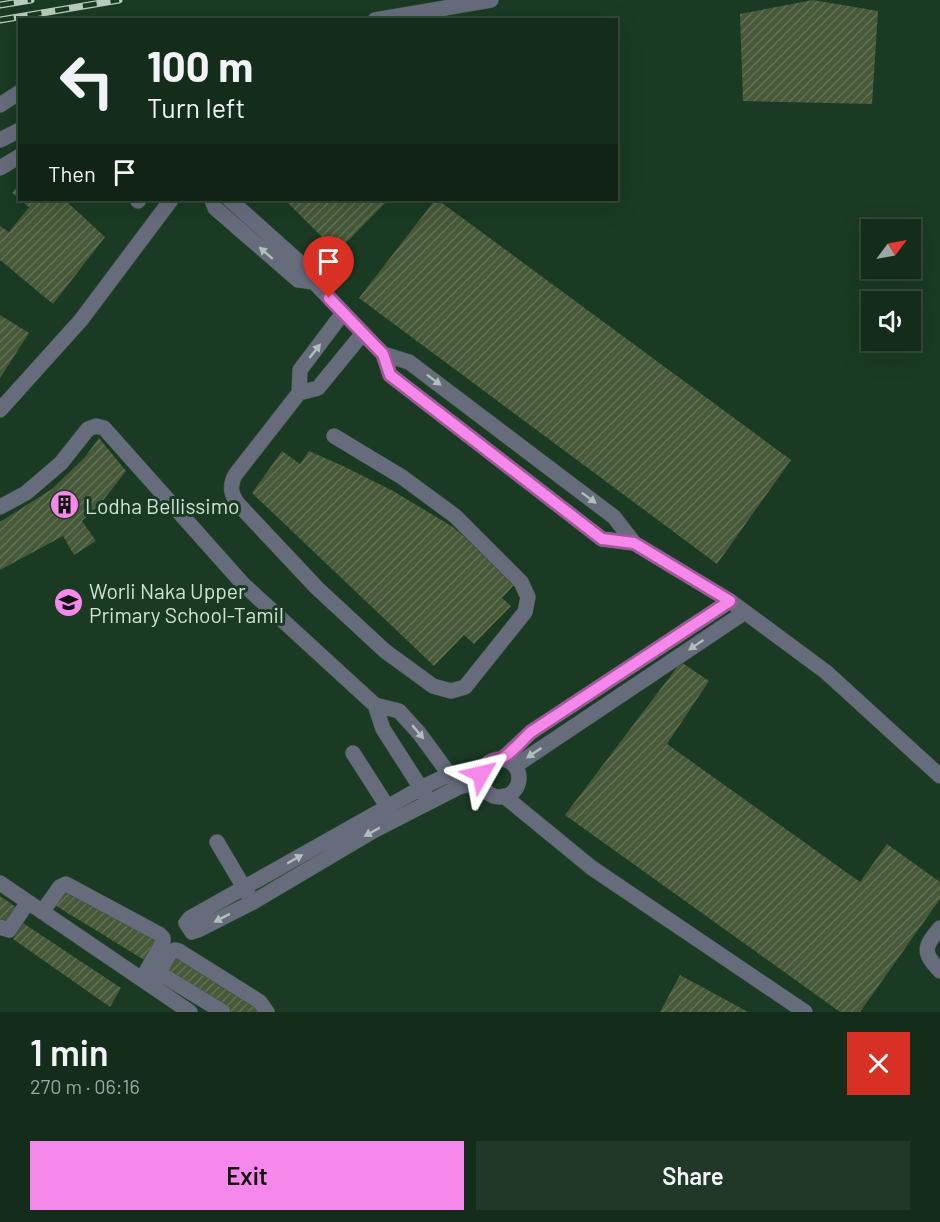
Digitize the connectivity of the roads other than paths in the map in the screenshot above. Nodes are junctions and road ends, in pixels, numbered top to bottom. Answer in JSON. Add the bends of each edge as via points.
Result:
{"nodes":[{"id":1,"x":491,"y":0,"type":"edge"},
{"id":2,"x":387,"y":18,"type":"edge"},
{"id":3,"x":18,"y":93,"type":"edge"},
{"id":4,"x":0,"y":105,"type":"edge"},
{"id":5,"x":18,"y":131,"type":"edge"},
{"id":6,"x":0,"y":140,"type":"edge"},
{"id":7,"x":18,"y":157,"type":"edge"},
{"id":8,"x":0,"y":168,"type":"edge"},
{"id":9,"x":166,"y":201,"type":"edge"},
{"id":10,"x":212,"y":201,"type":"edge"},
{"id":11,"x":231,"y":201,"type":"edge"},
{"id":12,"x":314,"y":282,"type":"junction"},
{"id":13,"x":343,"y":313,"type":"junction"},
{"id":14,"x":363,"y":333,"type":"junction"},
{"id":15,"x":383,"y":354,"type":"junction"},
{"id":16,"x":299,"y":393,"type":"junction"},
{"id":17,"x":0,"y":410,"type":"edge"},
{"id":18,"x":334,"y":436,"type":"dead end"},
{"id":19,"x":0,"y":507,"type":"edge"},
{"id":20,"x":634,"y":543,"type":"junction"},
{"id":21,"x":730,"y":601,"type":"junction"},
{"id":22,"x":745,"y":612,"type":"junction"},
{"id":23,"x":375,"y":705,"type":"junction"},
{"id":24,"x":353,"y":753,"type":"dead end"},
{"id":25,"x":508,"y":762,"type":"junction"},
{"id":26,"x":482,"y":775,"type":"junction"},
{"id":27,"x":940,"y":776,"type":"edge"},
{"id":28,"x":454,"y":780,"type":"junction"},
{"id":29,"x":421,"y":788,"type":"junction"},
{"id":30,"x":504,"y":796,"type":"junction"},
{"id":31,"x":430,"y":801,"type":"junction"},
{"id":32,"x":387,"y":806,"type":"junction"},
{"id":33,"x":396,"y":819,"type":"junction"},
{"id":34,"x":220,"y":840,"type":"dead end"},
{"id":35,"x":327,"y":849,"type":"junction"},
{"id":36,"x":0,"y":883,"type":"edge"},
{"id":37,"x":28,"y":902,"type":"junction"},
{"id":38,"x":42,"y":912,"type":"junction"},
{"id":39,"x":0,"y":927,"type":"edge"},
{"id":40,"x":940,"y":928,"type":"edge"},
{"id":41,"x":940,"y":971,"type":"edge"},
{"id":42,"x":151,"y":979,"type":"junction"},
{"id":43,"x":190,"y":1012,"type":"edge"},
{"id":44,"x":223,"y":1012,"type":"edge"},
{"id":45,"x":267,"y":1012,"type":"edge"},
{"id":46,"x":805,"y":1012,"type":"edge"}],
"edges":[{"from":1,"to":2,"type":"street"},
{"from":3,"to":4,"type":"street"},
{"from":5,"to":6,"type":"street"},
{"from":7,"to":8,"type":"street"},
{"from":9,"to":17,"type":"street","via":[[81,320]]},
{"from":12,"to":10,"type":"street","one_way":true,"via":[[298,280],[214,208]]},
{"from":11,"to":12,"type":"street","via":[[307,269]]},
{"from":12,"to":13,"type":"street"},
{"from":13,"to":14,"type":"street"},
{"from":16,"to":13,"type":"street","one_way":true,"via":[[300,370]]},
{"from":14,"to":15,"type":"street"},
{"from":14,"to":16,"type":"street","via":[[318,388]]},
{"from":15,"to":20,"type":"street","one_way":true,"via":[[409,362],[614,517]]},
{"from":15,"to":20,"type":"street","via":[[390,375],[602,539]]},
{"from":16,"to":18,"type":"street","via":[[235,474],[231,482],[234,498],[317,588],[385,651],[434,686],[451,691],[465,687],[525,612],[528,597],[521,582],[455,516],[402,477]]},
{"from":19,"to":23,"type":"street","via":[[26,493],[61,464],[88,429],[104,428],[243,584]]},
{"from":20,"to":21,"type":"street"},
{"from":21,"to":22,"type":"street"},
{"from":21,"to":25,"type":"street","via":[[531,732]]},
{"from":22,"to":25,"type":"street","one_way":true},
{"from":22,"to":27,"type":"street","via":[[826,672]]},
{"from":23,"to":28,"type":"street","one_way":true,"via":[[399,711]]},
{"from":23,"to":29,"type":"street","via":[[383,729]]},
{"from":24,"to":32,"type":"street"},
{"from":25,"to":26,"type":"street","via":[[492,760]]},
{"from":25,"to":30,"type":"street","via":[[518,772],[518,784]]},
{"from":26,"to":28,"type":"street"},
{"from":26,"to":30,"type":"street","via":[[487,792]]},
{"from":28,"to":29,"type":"street"},
{"from":28,"to":31,"type":"street"},
{"from":29,"to":31,"type":"street"},
{"from":29,"to":32,"type":"street"},
{"from":30,"to":46,"type":"street","via":[[592,867]]},
{"from":31,"to":33,"type":"street"},
{"from":32,"to":33,"type":"street"},
{"from":32,"to":35,"type":"street"},
{"from":33,"to":35,"type":"street","one_way":true},
{"from":34,"to":35,"type":"street","via":[[252,893]]},
{"from":36,"to":37,"type":"street"},
{"from":37,"to":38,"type":"street"},
{"from":37,"to":39,"type":"street","via":[[9,930]]},
{"from":38,"to":42,"type":"street"},
{"from":38,"to":42,"type":"street","via":[[60,887],[68,884],[159,934],[163,942]]},
{"from":40,"to":41,"type":"street","via":[[926,953]]},
{"from":42,"to":43,"type":"street"},
{"from":42,"to":44,"type":"street"},
{"from":42,"to":45,"type":"street","via":[[170,953],[179,951],[260,1002]]}]}
